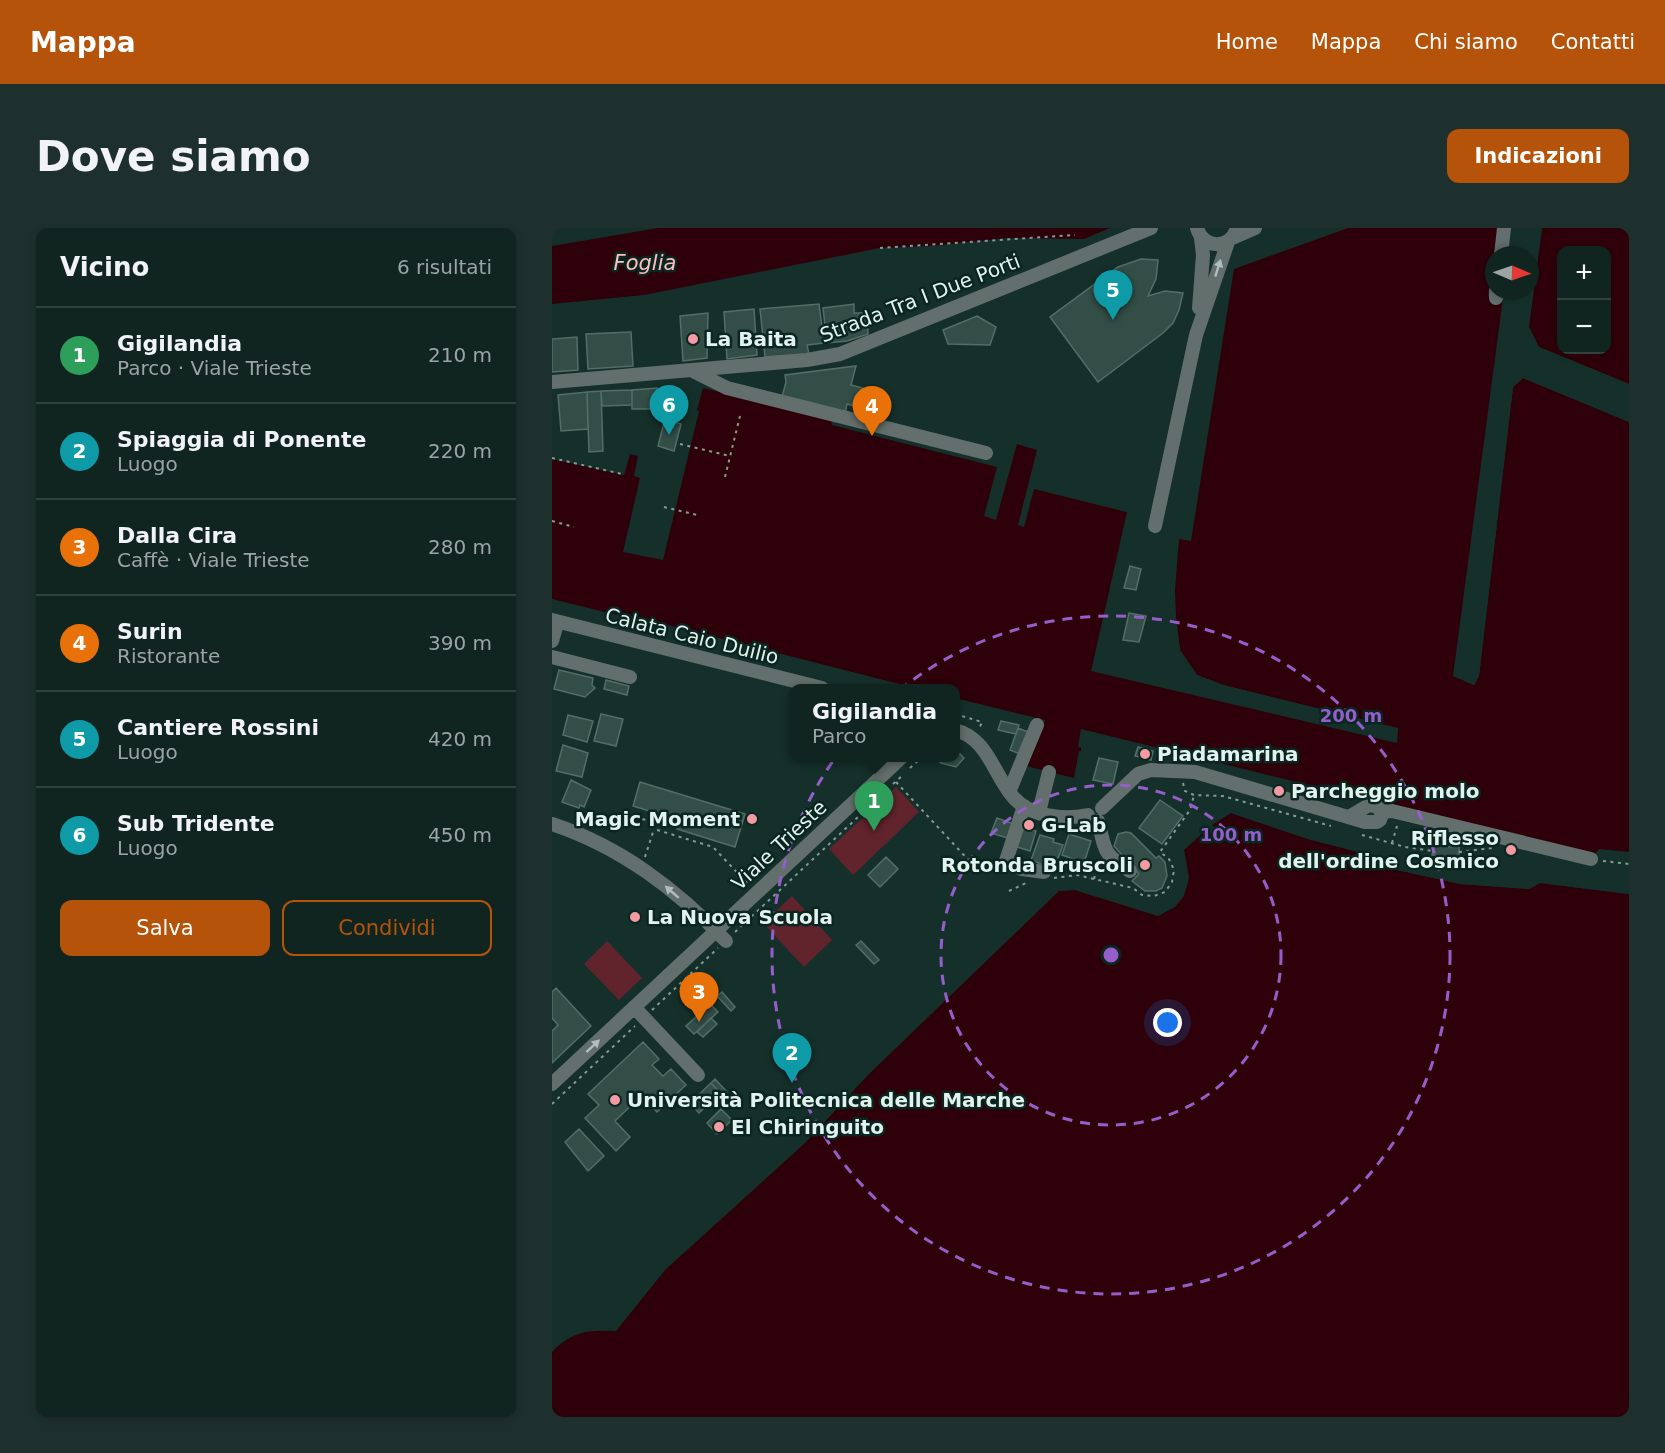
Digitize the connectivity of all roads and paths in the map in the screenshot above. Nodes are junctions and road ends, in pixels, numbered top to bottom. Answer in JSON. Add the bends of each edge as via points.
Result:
{"nodes":[{"id":1,"x":1151,"y":228,"type":"edge"},
{"id":2,"x":1255,"y":228,"type":"edge"},
{"id":3,"x":1504,"y":228,"type":"edge"},
{"id":4,"x":1196,"y":232,"type":"edge"},
{"id":5,"x":1075,"y":235,"type":"dead end"},
{"id":6,"x":1232,"y":236,"type":"edge"},
{"id":7,"x":1502,"y":246,"type":"edge"},
{"id":8,"x":880,"y":248,"type":"dead end"},
{"id":9,"x":1196,"y":335,"type":"junction"},
{"id":10,"x":693,"y":371,"type":"junction"},
{"id":11,"x":552,"y":382,"type":"edge"},
{"id":12,"x":740,"y":416,"type":"dead end"},
{"id":13,"x":680,"y":444,"type":"dead end"},
{"id":14,"x":986,"y":453,"type":"dead end"},
{"id":15,"x":730,"y":456,"type":"junction"},
{"id":16,"x":552,"y":458,"type":"edge"},
{"id":17,"x":622,"y":474,"type":"dead end"},
{"id":18,"x":725,"y":477,"type":"dead end"},
{"id":19,"x":664,"y":507,"type":"dead end"},
{"id":20,"x":697,"y":515,"type":"dead end"},
{"id":21,"x":552,"y":521,"type":"edge"},
{"id":22,"x":1155,"y":526,"type":"dead end"},
{"id":23,"x":574,"y":527,"type":"dead end"},
{"id":24,"x":553,"y":621,"type":"edge"},
{"id":25,"x":552,"y":641,"type":"edge"},
{"id":26,"x":552,"y":657,"type":"edge"},
{"id":27,"x":630,"y":677,"type":"dead end"},
{"id":28,"x":806,"y":684,"type":"edge"},
{"id":29,"x":1037,"y":725,"type":"dead end"},
{"id":30,"x":960,"y":732,"type":"edge"},
{"id":31,"x":897,"y":762,"type":"edge"},
{"id":32,"x":917,"y":762,"type":"edge"},
{"id":33,"x":1049,"y":772,"type":"dead end"},
{"id":34,"x":1178,"y":772,"type":"junction"},
{"id":35,"x":896,"y":782,"type":"junction"},
{"id":36,"x":889,"y":788,"type":"dead end"},
{"id":37,"x":1010,"y":792,"type":"junction"},
{"id":38,"x":880,"y":796,"type":"dead end"},
{"id":39,"x":1024,"y":806,"type":"junction"},
{"id":40,"x":1039,"y":812,"type":"junction"},
{"id":41,"x":1401,"y":813,"type":"junction"},
{"id":42,"x":1096,"y":815,"type":"junction"},
{"id":43,"x":628,"y":817,"type":"dead end"},
{"id":44,"x":552,"y":825,"type":"edge"},
{"id":45,"x":654,"y":828,"type":"junction"},
{"id":46,"x":1338,"y":828,"type":"dead end"},
{"id":47,"x":1361,"y":835,"type":"dead end"},
{"id":48,"x":1392,"y":843,"type":"junction"},
{"id":49,"x":1433,"y":850,"type":"dead end"},
{"id":50,"x":1106,"y":852,"type":"junction"},
{"id":51,"x":1591,"y":859,"type":"joint"},
{"id":52,"x":1629,"y":864,"type":"edge"},
{"id":53,"x":640,"y":866,"type":"junction"},
{"id":54,"x":974,"y":866,"type":"dead end"},
{"id":55,"x":1130,"y":871,"type":"dead end"},
{"id":56,"x":1044,"y":872,"type":"dead end"},
{"id":57,"x":1094,"y":879,"type":"dead end"},
{"id":58,"x":750,"y":886,"type":"dead end"},
{"id":59,"x":721,"y":936,"type":"junction"},
{"id":60,"x":639,"y":1013,"type":"junction"},
{"id":61,"x":698,"y":1075,"type":"dead end"},
{"id":62,"x":552,"y":1084,"type":"edge"},
{"id":63,"x":552,"y":1104,"type":"edge"}],
"edges":[{"from":1,"to":10,"type":"street","name":"Strada Tra I Due Porti","via":[[840,354]]},
{"from":2,"to":6,"type":"street"},
{"from":3,"to":7,"type":"street"},
{"from":4,"to":6,"type":"street","via":[[1217,245]]},
{"from":4,"to":9,"type":"street","via":[[1203,255]]},
{"from":5,"to":8,"type":"path"},
{"from":9,"to":6,"type":"street","one_way":true},
{"from":9,"to":22,"type":"street"},
{"from":10,"to":11,"type":"street","name":"Strada Tra I Due Porti"},
{"from":10,"to":14,"type":"street","via":[[727,388]]},
{"from":12,"to":15,"type":"path"},
{"from":13,"to":15,"type":"path"},
{"from":15,"to":18,"type":"path"},
{"from":16,"to":17,"type":"path"},
{"from":19,"to":20,"type":"path"},
{"from":21,"to":23,"type":"path"},
{"from":24,"to":25,"type":"street"},
{"from":24,"to":28,"type":"street","name":"Calata Caio Duilio"},
{"from":26,"to":27,"type":"street"},
{"from":29,"to":37,"type":"street"},
{"from":30,"to":37,"type":"street","via":[[986,751]]},
{"from":31,"to":59,"type":"street","name":"Viale Trieste"},
{"from":32,"to":35,"type":"path"},
{"from":33,"to":40,"type":"street"},
{"from":34,"to":41,"type":"street","via":[[1195,772],[1370,823],[1380,820],[1382,812]]},
{"from":34,"to":42,"type":"street","via":[[1151,770],[1138,774]]},
{"from":34,"to":46,"type":"path","via":[[1185,791],[1194,795],[1223,796]]},
{"from":35,"to":36,"type":"path"},
{"from":35,"to":54,"type":"path"},
{"from":37,"to":39,"type":"street"},
{"from":38,"to":59,"type":"path"},
{"from":39,"to":40,"type":"street"},
{"from":39,"to":56,"type":"street","via":[[1005,864]]},
{"from":40,"to":42,"type":"street","via":[[1055,817]]},
{"from":41,"to":48,"type":"path"},
{"from":41,"to":51,"type":"street"},
{"from":42,"to":50,"type":"street"},
{"from":43,"to":45,"type":"path","via":[[655,823]]},
{"from":44,"to":53,"type":"street","via":[[612,849]]},
{"from":45,"to":53,"type":"path"},
{"from":45,"to":58,"type":"path","via":[[713,847]]},
{"from":47,"to":48,"type":"path"},
{"from":48,"to":49,"type":"path"},
{"from":50,"to":55,"type":"street"},
{"from":50,"to":57,"type":"path"},
{"from":51,"to":52,"type":"path"},
{"from":59,"to":53,"type":"street","one_way":true},
{"from":59,"to":60,"type":"street","name":"Viale Trieste"},
{"from":59,"to":60,"type":"path"},
{"from":60,"to":61,"type":"street"},
{"from":62,"to":60,"type":"street","name":"Viale Trieste","one_way":true},
{"from":60,"to":63,"type":"path"}]}
